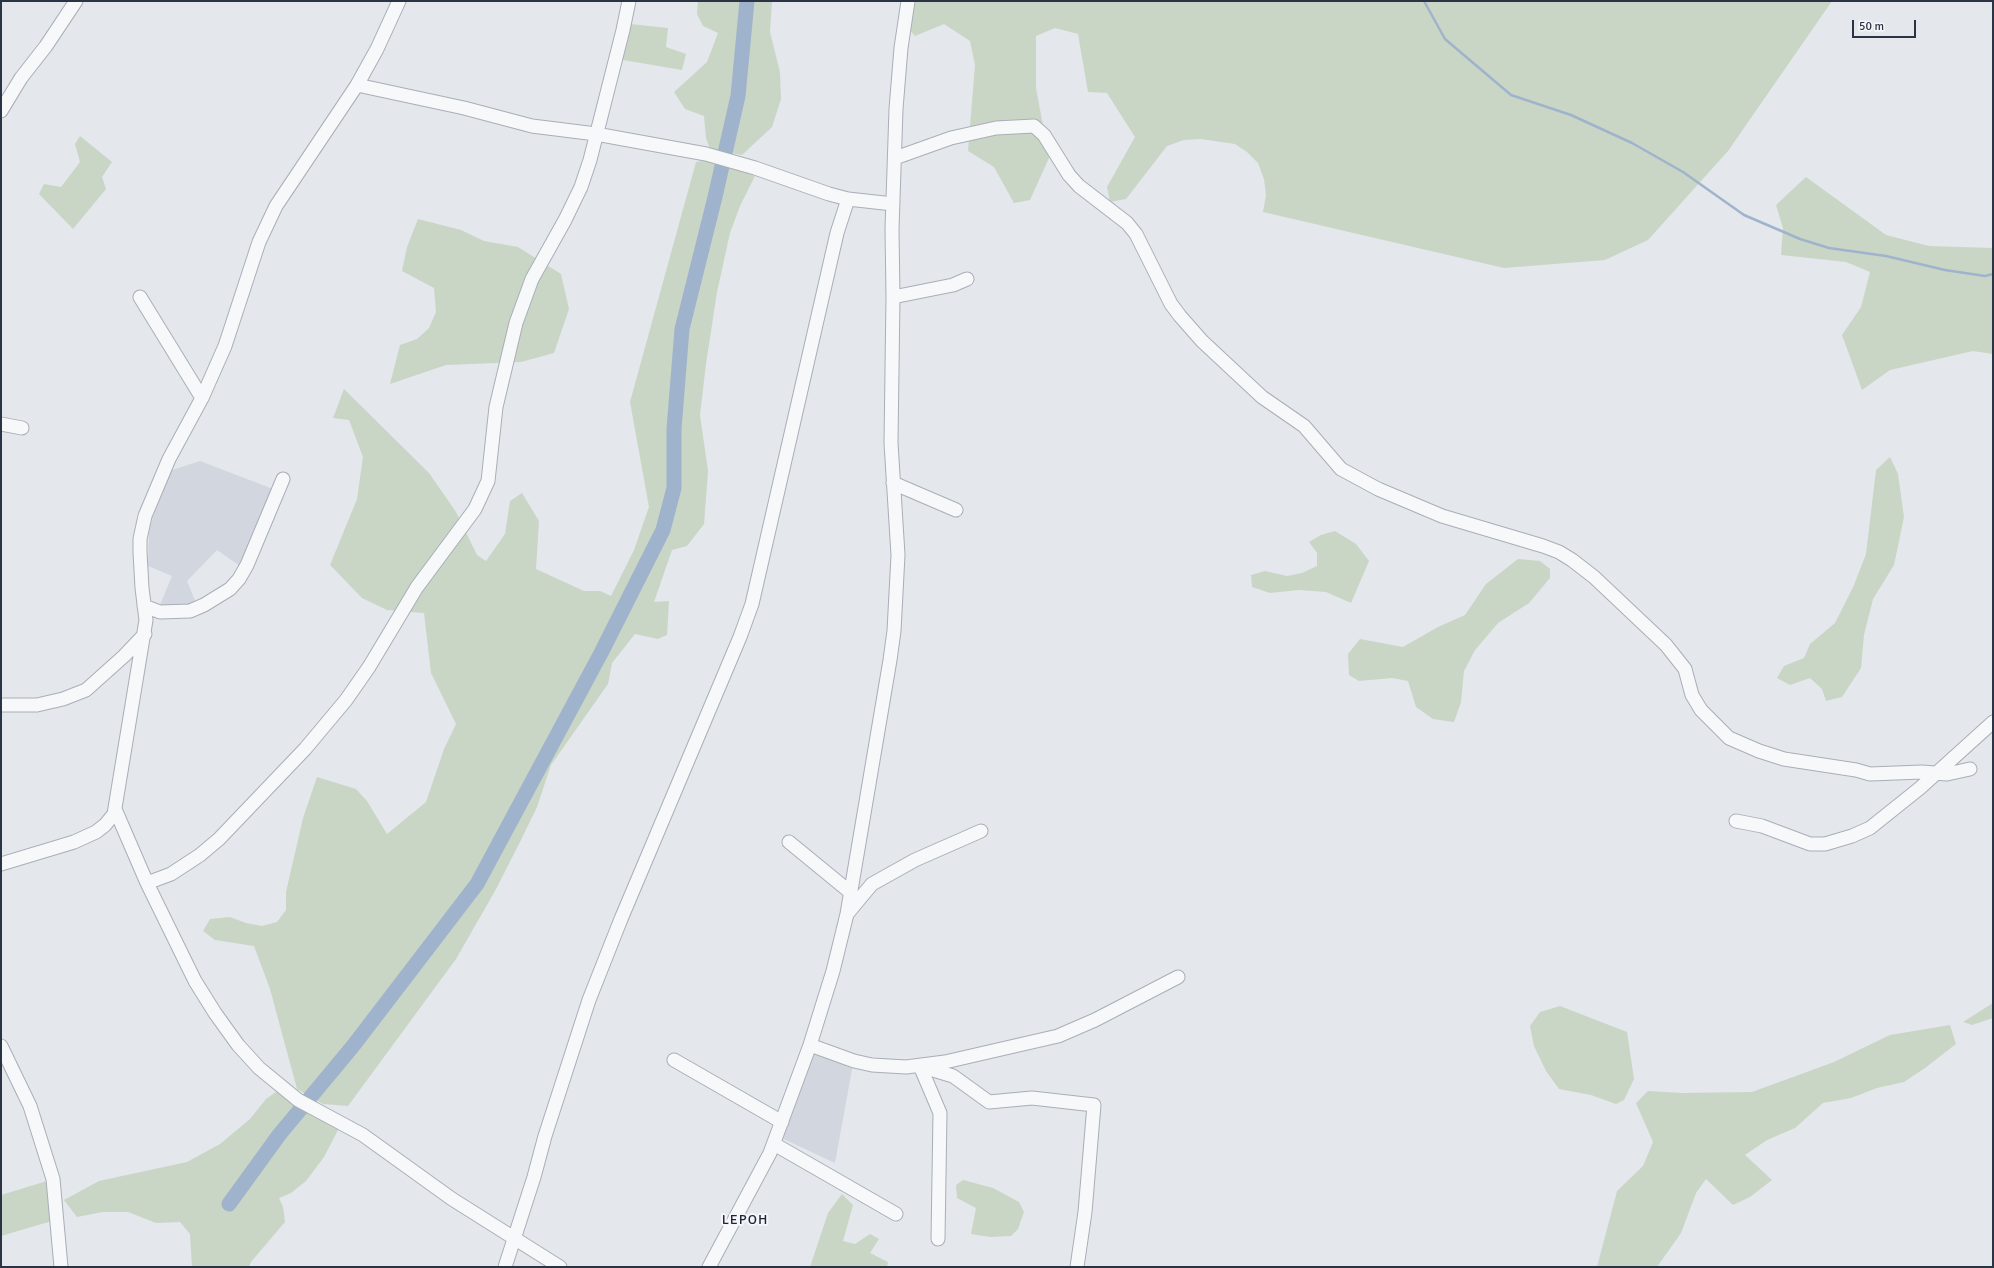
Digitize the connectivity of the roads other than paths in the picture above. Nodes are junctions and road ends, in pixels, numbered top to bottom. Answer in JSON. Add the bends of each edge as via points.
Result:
{"nodes":[{"id":1,"x":76,"y":1,"type":"edge"},
{"id":2,"x":399,"y":1,"type":"edge"},
{"id":3,"x":629,"y":1,"type":"edge"},
{"id":4,"x":908,"y":1,"type":"edge"},
{"id":5,"x":357,"y":85,"type":"junction"},
{"id":6,"x":1,"y":111,"type":"edge"},
{"id":7,"x":596,"y":134,"type":"junction"},
{"id":8,"x":895,"y":158,"type":"junction"},
{"id":9,"x":848,"y":199,"type":"junction"},
{"id":10,"x":893,"y":204,"type":"junction"},
{"id":11,"x":968,"y":279,"type":"dead end"},
{"id":12,"x":140,"y":297,"type":"dead end"},
{"id":13,"x":893,"y":297,"type":"junction"},
{"id":14,"x":202,"y":398,"type":"junction"},
{"id":15,"x":1,"y":424,"type":"edge"},
{"id":16,"x":22,"y":428,"type":"dead end"},
{"id":17,"x":283,"y":479,"type":"dead end"},
{"id":18,"x":893,"y":483,"type":"junction"},
{"id":19,"x":956,"y":510,"type":"dead end"},
{"id":20,"x":144,"y":606,"type":"junction"},
{"id":21,"x":145,"y":634,"type":"junction"},
{"id":22,"x":1,"y":705,"type":"edge"},
{"id":23,"x":1993,"y":722,"type":"edge"},
{"id":24,"x":1970,"y":769,"type":"dead end"},
{"id":25,"x":1935,"y":774,"type":"junction"},
{"id":26,"x":115,"y":809,"type":"junction"},
{"id":27,"x":1736,"y":820,"type":"dead end"},
{"id":28,"x":981,"y":831,"type":"dead end"},
{"id":29,"x":789,"y":842,"type":"dead end"},
{"id":30,"x":1,"y":864,"type":"edge"},
{"id":31,"x":147,"y":883,"type":"junction"},
{"id":32,"x":850,"y":892,"type":"junction"},
{"id":33,"x":846,"y":914,"type":"junction"},
{"id":34,"x":1178,"y":977,"type":"dead end"},
{"id":35,"x":810,"y":1045,"type":"junction"},
{"id":36,"x":1,"y":1046,"type":"edge"},
{"id":37,"x":674,"y":1060,"type":"dead end"},
{"id":38,"x":920,"y":1066,"type":"junction"},
{"id":39,"x":782,"y":1122,"type":"junction"},
{"id":40,"x":774,"y":1144,"type":"junction"},
{"id":41,"x":896,"y":1214,"type":"dead end"},
{"id":42,"x":515,"y":1239,"type":"junction"},
{"id":43,"x":938,"y":1239,"type":"dead end"},
{"id":44,"x":61,"y":1267,"type":"edge"},
{"id":45,"x":505,"y":1267,"type":"edge"},
{"id":46,"x":560,"y":1267,"type":"edge"},
{"id":47,"x":708,"y":1267,"type":"edge"},
{"id":48,"x":1077,"y":1267,"type":"edge"}],
"edges":[{"from":1,"to":6,"type":"street","via":[[21,78]]},
{"from":2,"to":5,"type":"street"},
{"from":3,"to":7,"type":"street"},
{"from":4,"to":8,"type":"street","via":[[900,55]]},
{"from":5,"to":7,"type":"street","via":[[464,108],[532,126]]},
{"from":5,"to":14,"type":"street","via":[[276,206],[260,242],[225,346]]},
{"from":7,"to":9,"type":"street","via":[[706,154]]},
{"from":7,"to":31,"type":"street","via":[[581,187],[532,279],[516,323],[496,407],[488,481],[475,509],[417,587],[346,700],[305,749],[209,847],[171,874]]},
{"from":8,"to":10,"type":"street"},
{"from":8,"to":25,"type":"street","via":[[951,138],[996,128],[1034,126],[1040,130],[1078,186],[1127,223],[1136,234],[1171,304],[1202,341],[1262,397],[1304,426],[1341,468],[1378,489],[1442,516],[1553,550],[1576,562],[1666,645],[1685,669],[1692,694],[1701,710],[1721,732],[1736,742],[1784,759],[1870,774]]},
{"from":9,"to":10,"type":"street"},
{"from":9,"to":42,"type":"street","via":[[837,233],[752,604],[589,1000]]},
{"from":10,"to":13,"type":"street"},
{"from":11,"to":13,"type":"street","via":[[953,285]]},
{"from":12,"to":14,"type":"street"},
{"from":13,"to":18,"type":"street"},
{"from":14,"to":20,"type":"street","via":[[168,459],[145,516],[140,540]]},
{"from":15,"to":16,"type":"street"},
{"from":17,"to":20,"type":"street","via":[[247,565],[230,588],[190,611],[160,612]]},
{"from":18,"to":19,"type":"street"},
{"from":18,"to":32,"type":"street","via":[[898,555],[894,631]]},
{"from":20,"to":21,"type":"street"},
{"from":21,"to":22,"type":"street","via":[[86,690],[37,705]]},
{"from":21,"to":26,"type":"street","via":[[119,772]]},
{"from":23,"to":25,"type":"street"},
{"from":24,"to":25,"type":"street"},
{"from":25,"to":27,"type":"street","via":[[1870,828],[1824,844],[1810,844],[1762,826]]},
{"from":26,"to":30,"type":"street","via":[[109,820],[96,832],[74,842]]},
{"from":26,"to":31,"type":"street"},
{"from":28,"to":33,"type":"street","via":[[915,860],[872,884]]},
{"from":29,"to":32,"type":"street"},
{"from":31,"to":42,"type":"street","via":[[199,988],[238,1045],[259,1068],[298,1100],[363,1135],[452,1199]]},
{"from":32,"to":33,"type":"street"},
{"from":33,"to":35,"type":"street","via":[[837,958]]},
{"from":34,"to":38,"type":"street","via":[[1058,1036]]},
{"from":35,"to":38,"type":"street","via":[[854,1062],[906,1068]]},
{"from":35,"to":39,"type":"street"},
{"from":36,"to":44,"type":"street","via":[[30,1106],[53,1179]]},
{"from":37,"to":39,"type":"street"},
{"from":38,"to":43,"type":"street","via":[[940,1113]]},
{"from":38,"to":48,"type":"street","via":[[952,1076],[989,1102],[1032,1098],[1094,1105],[1085,1212]]},
{"from":39,"to":40,"type":"street"},
{"from":40,"to":41,"type":"street"},
{"from":40,"to":47,"type":"street"},
{"from":42,"to":45,"type":"street"},
{"from":42,"to":46,"type":"street"}]}
